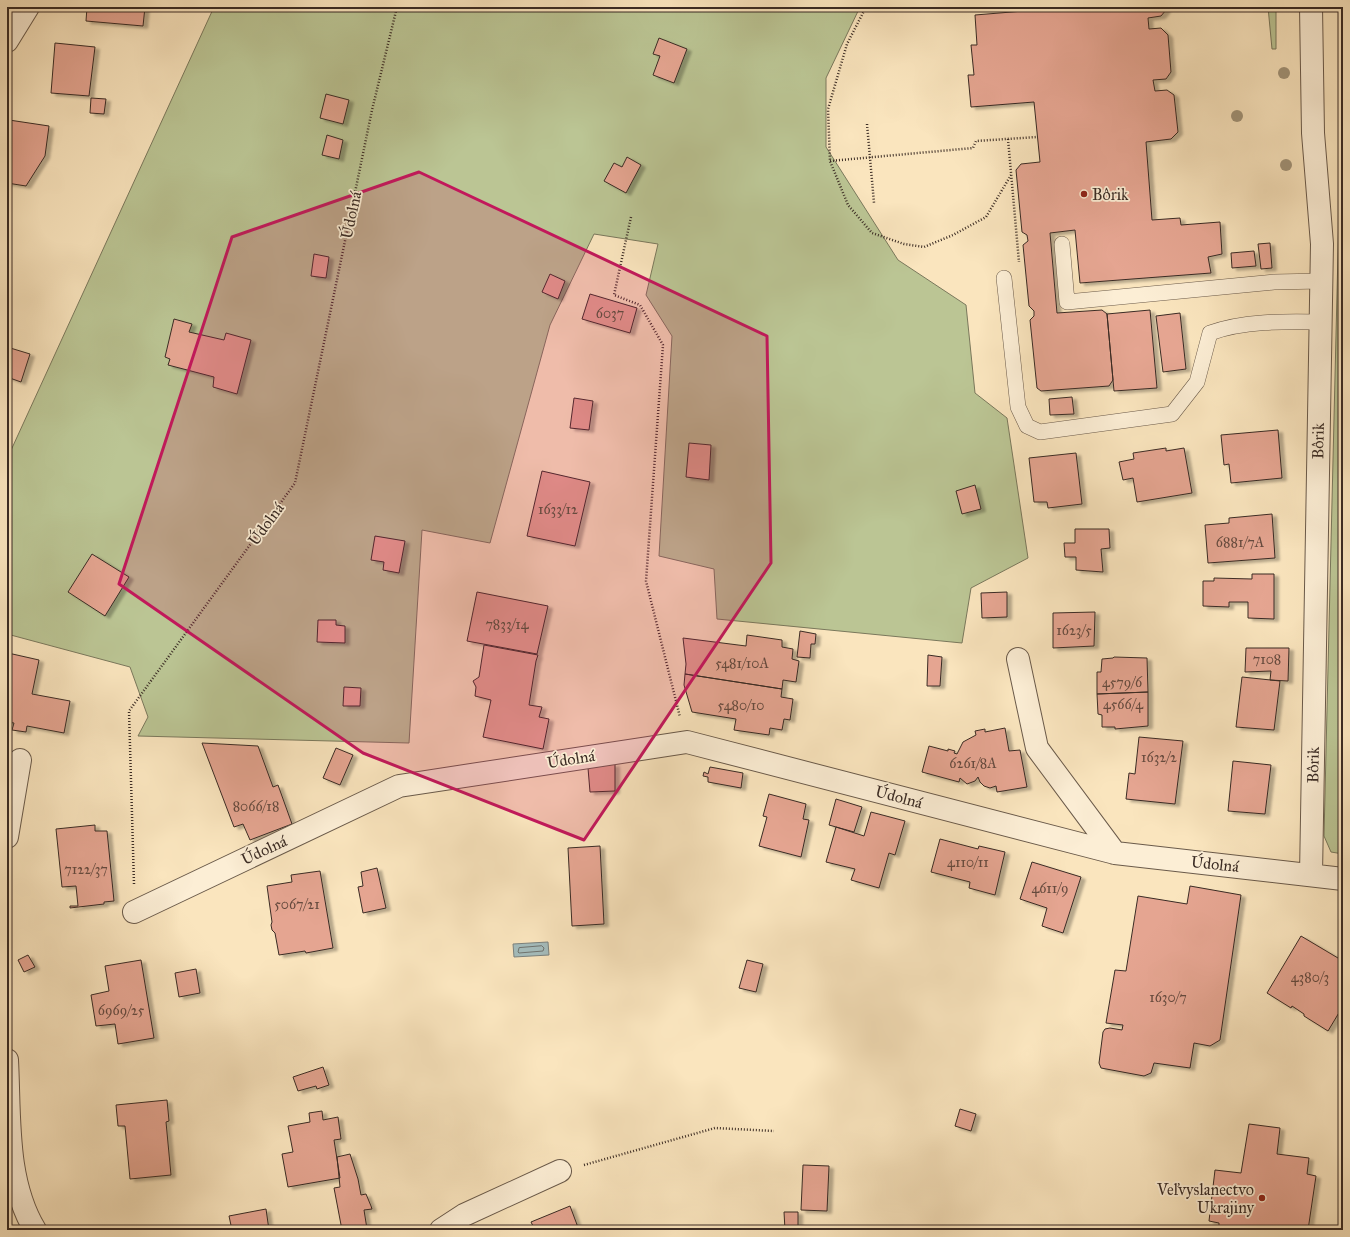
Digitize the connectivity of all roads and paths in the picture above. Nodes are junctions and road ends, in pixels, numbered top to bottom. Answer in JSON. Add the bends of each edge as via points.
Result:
{"nodes":[{"id":1,"x":28,"y":7,"type":"edge"},
{"id":2,"x":397,"y":7,"type":"edge"},
{"id":3,"x":866,"y":7,"type":"edge"},
{"id":4,"x":1311,"y":7,"type":"edge"},
{"id":5,"x":7,"y":41,"type":"edge"},
{"id":6,"x":867,"y":124,"type":"dead end"},
{"id":7,"x":1037,"y":137,"type":"dead end"},
{"id":8,"x":1008,"y":139,"type":"junction"},
{"id":9,"x":870,"y":158,"type":"junction"},
{"id":10,"x":830,"y":161,"type":"junction"},
{"id":11,"x":1011,"y":175,"type":"junction"},
{"id":12,"x":874,"y":203,"type":"dead end"},
{"id":13,"x":632,"y":216,"type":"dead end"},
{"id":14,"x":1062,"y":244,"type":"dead end"},
{"id":15,"x":1020,"y":267,"type":"dead end"},
{"id":16,"x":1004,"y":278,"type":"dead end"},
{"id":17,"x":1321,"y":281,"type":"junction"},
{"id":18,"x":1320,"y":322,"type":"junction"},
{"id":19,"x":1018,"y":659,"type":"dead end"},
{"id":20,"x":687,"y":742,"type":"junction"},
{"id":21,"x":20,"y":760,"type":"dead end"},
{"id":22,"x":7,"y":837,"type":"edge"},
{"id":23,"x":1115,"y":853,"type":"junction"},
{"id":24,"x":1311,"y":875,"type":"junction"},
{"id":25,"x":1343,"y":878,"type":"edge"},
{"id":26,"x":134,"y":912,"type":"joint"},
{"id":27,"x":7,"y":1060,"type":"edge"},
{"id":28,"x":774,"y":1131,"type":"dead end"},
{"id":29,"x":560,"y":1171,"type":"joint"},
{"id":30,"x":35,"y":1230,"type":"edge"},
{"id":31,"x":441,"y":1230,"type":"edge"}],
"edges":[{"from":1,"to":5,"type":"street"},
{"from":2,"to":26,"type":"path","name":"Údolná","via":[[372,110],[295,483],[129,711]]},
{"from":3,"to":10,"type":"path","via":[[848,44],[828,109]]},
{"from":4,"to":17,"type":"street","name":"Bôrik","via":[[1313,133],[1320,215]]},
{"from":6,"to":9,"type":"path"},
{"from":7,"to":8,"type":"path"},
{"from":8,"to":9,"type":"path","via":[[976,141],[973,148]]},
{"from":8,"to":11,"type":"path"},
{"from":9,"to":10,"type":"path"},
{"from":9,"to":12,"type":"path"},
{"from":10,"to":11,"type":"path","via":[[848,205],[872,233],[904,244],[924,247],[986,217]]},
{"from":11,"to":15,"type":"path"},
{"from":13,"to":20,"type":"path","via":[[614,295],[640,305],[663,346],[646,581]]},
{"from":14,"to":17,"type":"lane","via":[[1068,302],[1274,282]]},
{"from":16,"to":18,"type":"lane","via":[[1018,407],[1027,426],[1040,432],[1172,414],[1197,382],[1210,333],[1226,327],[1299,321]]},
{"from":17,"to":18,"type":"street","name":"Bôrik"},
{"from":18,"to":24,"type":"street","name":"Bôrik"},
{"from":19,"to":23,"type":"street","via":[[1037,748]]},
{"from":20,"to":23,"type":"street","name":"Údolná"},
{"from":20,"to":26,"type":"street","name":"Údolná","via":[[399,786]]},
{"from":21,"to":22,"type":"street"},
{"from":23,"to":24,"type":"street","name":"Údolná"},
{"from":24,"to":25,"type":"street","name":"Údolná"},
{"from":27,"to":30,"type":"street","via":[[14,1172],[21,1199]]},
{"from":28,"to":29,"type":"path","via":[[715,1128]]},
{"from":29,"to":31,"type":"street","via":[[464,1215]]}]}
